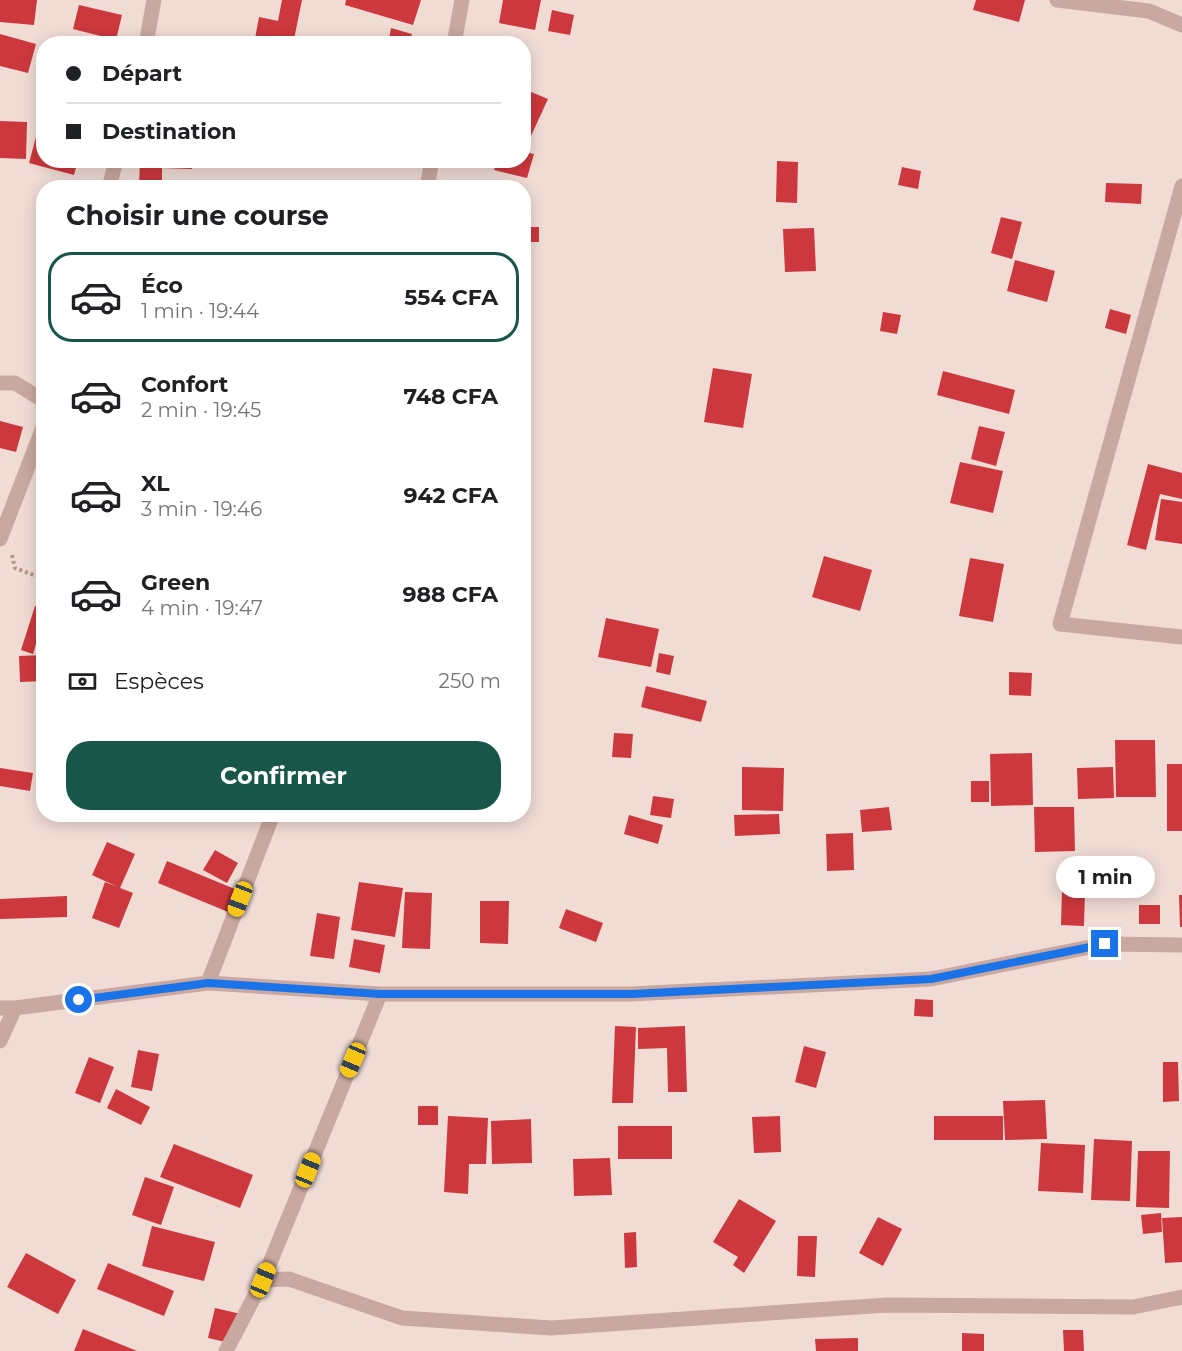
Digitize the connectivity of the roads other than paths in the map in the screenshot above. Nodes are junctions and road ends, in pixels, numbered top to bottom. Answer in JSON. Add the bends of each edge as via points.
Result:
{"nodes":[{"id":1,"x":154,"y":0,"type":"edge"},
{"id":2,"x":462,"y":0,"type":"edge"},
{"id":3,"x":1057,"y":0,"type":"edge"},
{"id":4,"x":1182,"y":25,"type":"edge"},
{"id":5,"x":147,"y":36,"type":"edge"},
{"id":6,"x":455,"y":36,"type":"edge"},
{"id":7,"x":1182,"y":186,"type":"edge"},
{"id":8,"x":0,"y":384,"type":"edge"},
{"id":9,"x":36,"y":396,"type":"edge"},
{"id":10,"x":36,"y":446,"type":"edge"},
{"id":11,"x":2,"y":533,"type":"edge"},
{"id":12,"x":1182,"y":637,"type":"edge"},
{"id":13,"x":270,"y":822,"type":"edge"},
{"id":14,"x":1182,"y":945,"type":"edge"},
{"id":15,"x":208,"y":983,"type":"junction"},
{"id":16,"x":380,"y":994,"type":"junction"},
{"id":17,"x":7,"y":1008,"type":"edge"},
{"id":18,"x":0,"y":1041,"type":"edge"},
{"id":19,"x":263,"y":1280,"type":"junction"},
{"id":20,"x":1182,"y":1297,"type":"edge"},
{"id":21,"x":226,"y":1351,"type":"edge"}],
"edges":[{"from":1,"to":5,"type":"street"},
{"from":2,"to":6,"type":"street"},
{"from":3,"to":4,"type":"street","via":[[1149,11]]},
{"from":7,"to":12,"type":"street","via":[[1060,624]]},
{"from":8,"to":9,"type":"street","via":[[15,384]]},
{"from":10,"to":11,"type":"street"},
{"from":13,"to":15,"type":"street"},
{"from":14,"to":16,"type":"street","via":[[1105,944],[931,979],[632,994]]},
{"from":15,"to":16,"type":"street"},
{"from":15,"to":17,"type":"street"},
{"from":16,"to":19,"type":"street"},
{"from":17,"to":18,"type":"street"},
{"from":19,"to":20,"type":"street","via":[[289,1279],[402,1318],[551,1328],[887,1305],[1133,1307]]},
{"from":19,"to":21,"type":"street"}]}
